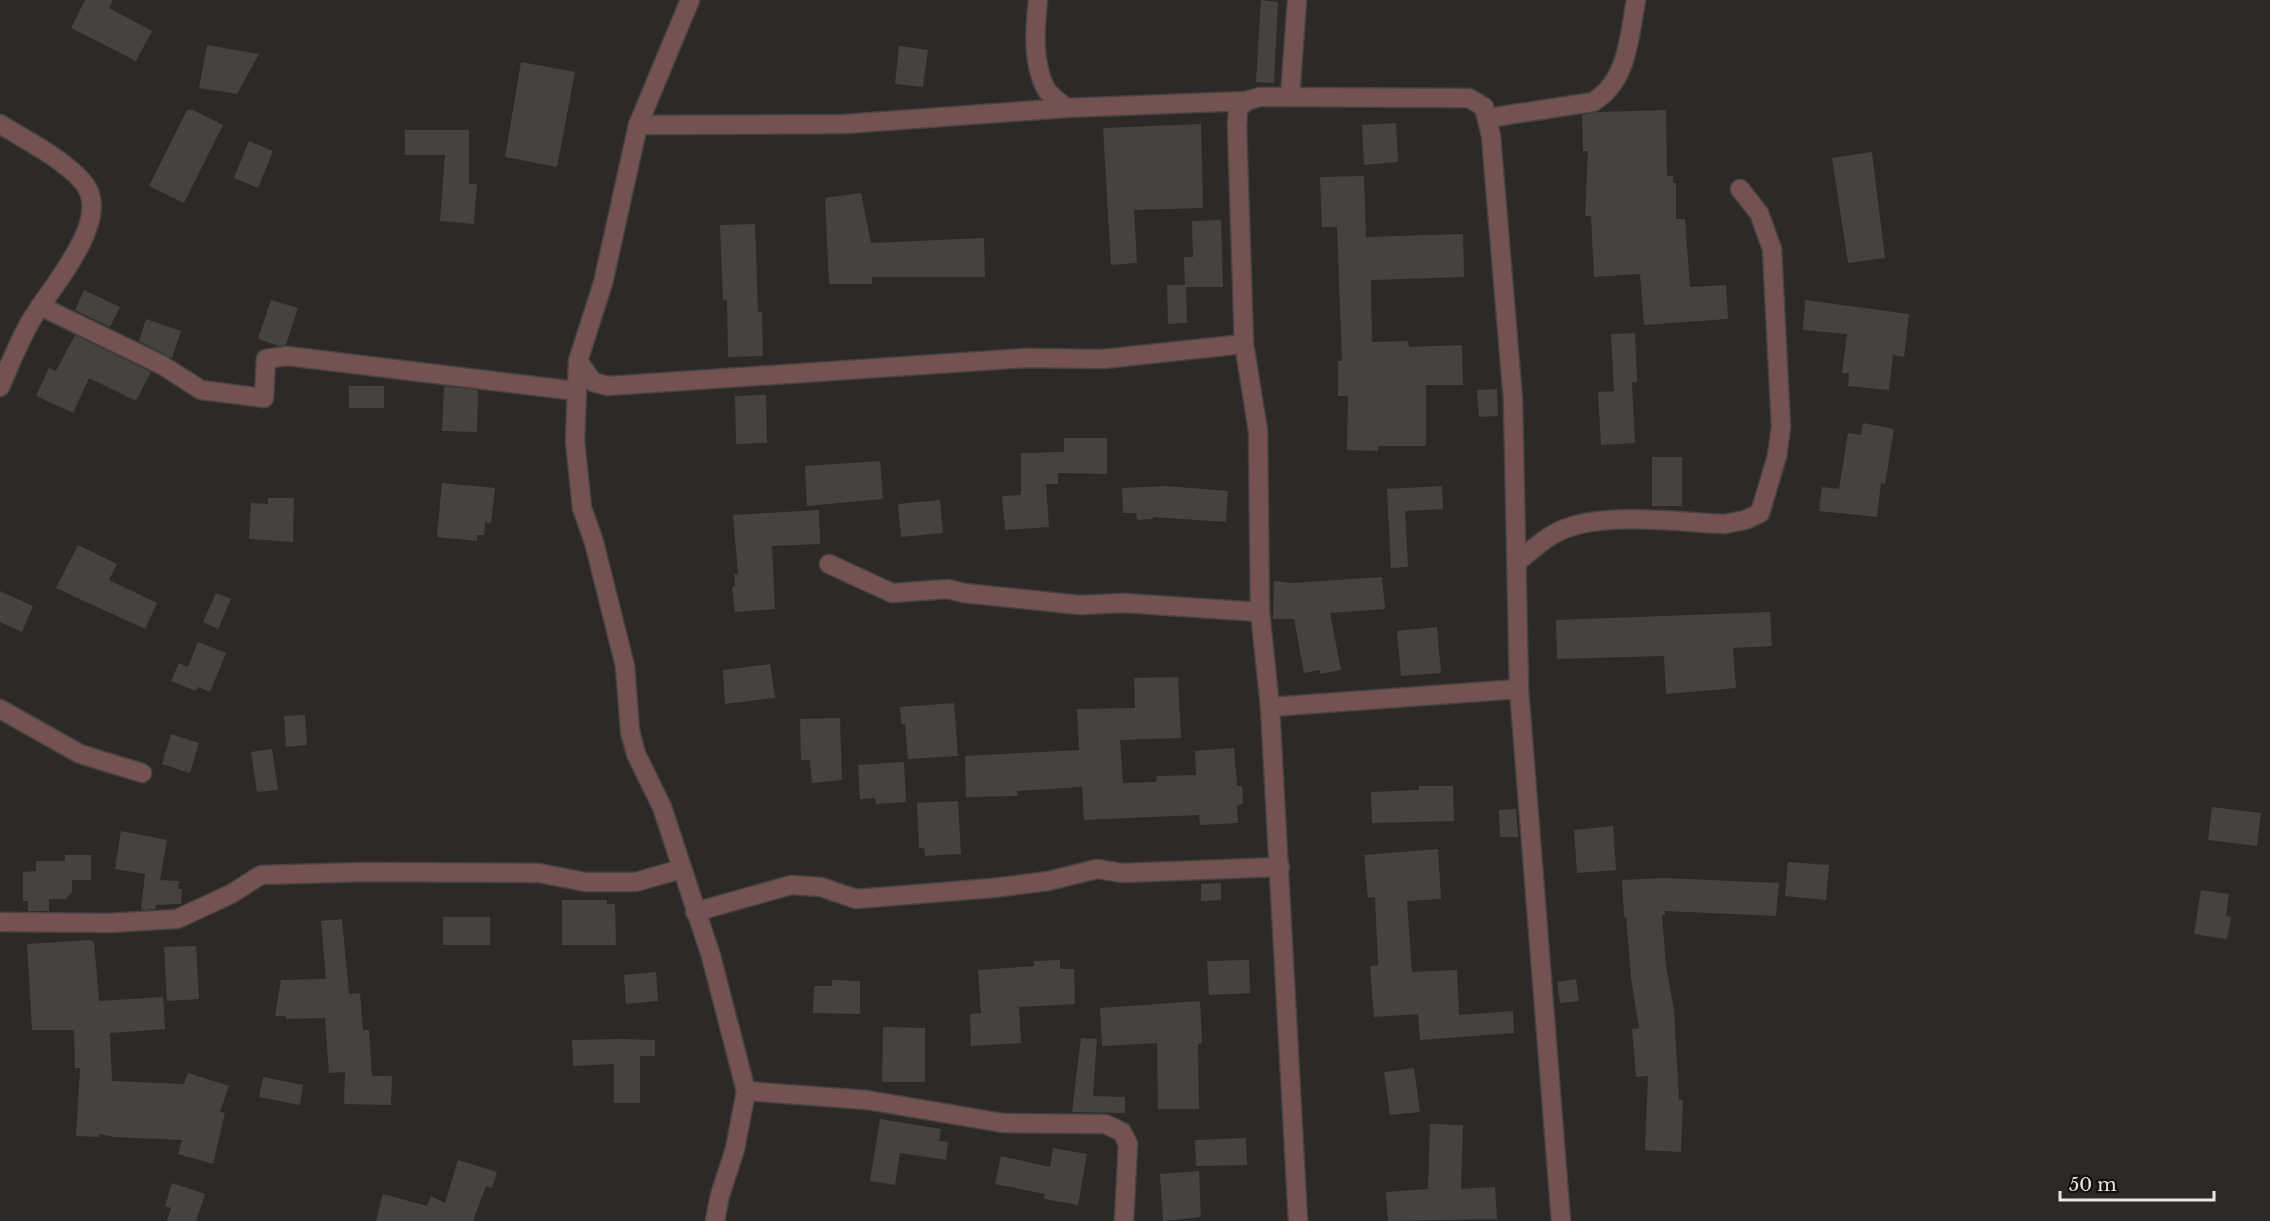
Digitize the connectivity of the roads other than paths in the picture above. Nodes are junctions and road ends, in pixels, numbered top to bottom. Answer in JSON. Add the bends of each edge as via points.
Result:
{"nodes":[{"id":1,"x":690,"y":0,"type":"edge"},
{"id":2,"x":1038,"y":0,"type":"edge"},
{"id":3,"x":1297,"y":0,"type":"edge"},
{"id":4,"x":1636,"y":0,"type":"edge"},
{"id":5,"x":1290,"y":98,"type":"junction"},
{"id":6,"x":1246,"y":101,"type":"junction"},
{"id":7,"x":1066,"y":108,"type":"junction"},
{"id":8,"x":1488,"y":118,"type":"junction"},
{"id":9,"x":0,"y":124,"type":"edge"},
{"id":10,"x":638,"y":125,"type":"junction"},
{"id":11,"x":1740,"y":189,"type":"dead end"},
{"id":12,"x":40,"y":306,"type":"junction"},
{"id":13,"x":1244,"y":344,"type":"junction"},
{"id":14,"x":578,"y":361,"type":"junction"},
{"id":15,"x":0,"y":387,"type":"edge"},
{"id":16,"x":576,"y":391,"type":"junction"},
{"id":17,"x":1516,"y":562,"type":"junction"},
{"id":18,"x":829,"y":564,"type":"dead end"},
{"id":19,"x":1260,"y":612,"type":"junction"},
{"id":20,"x":1519,"y":689,"type":"junction"},
{"id":21,"x":1270,"y":707,"type":"junction"},
{"id":22,"x":0,"y":709,"type":"edge"},
{"id":23,"x":142,"y":773,"type":"dead end"},
{"id":24,"x":1280,"y":867,"type":"junction"},
{"id":25,"x":681,"y":869,"type":"junction"},
{"id":26,"x":695,"y":912,"type":"junction"},
{"id":27,"x":0,"y":922,"type":"edge"},
{"id":28,"x":746,"y":1091,"type":"junction"},
{"id":29,"x":715,"y":1221,"type":"edge"},
{"id":30,"x":1124,"y":1221,"type":"edge"},
{"id":31,"x":1298,"y":1221,"type":"edge"},
{"id":32,"x":1561,"y":1221,"type":"edge"}],
"edges":[{"from":1,"to":10,"type":"street"},
{"from":2,"to":7,"type":"street","via":[[1035,27],[1039,69],[1047,90]]},
{"from":3,"to":5,"type":"street"},
{"from":4,"to":8,"type":"street","via":[[1618,80],[1606,94],[1593,102]]},
{"from":5,"to":6,"type":"street"},
{"from":5,"to":8,"type":"street","via":[[1469,98],[1484,107]]},
{"from":6,"to":7,"type":"street"},
{"from":6,"to":13,"type":"street","via":[[1238,109],[1237,126]]},
{"from":7,"to":10,"type":"street","via":[[845,124]]},
{"from":8,"to":17,"type":"street","via":[[1513,400]]},
{"from":9,"to":12,"type":"street","via":[[65,166],[85,183],[90,200],[90,221],[84,240]]},
{"from":10,"to":14,"type":"street","via":[[603,283]]},
{"from":11,"to":17,"type":"street","via":[[1759,213],[1772,249],[1781,427],[1760,513],[1725,524],[1600,520],[1569,527],[1549,537]]},
{"from":12,"to":15,"type":"street"},
{"from":12,"to":16,"type":"street","via":[[162,365],[201,390],[264,398],[266,359],[287,356]]},
{"from":13,"to":14,"type":"street","via":[[1102,359],[1026,358],[608,386],[593,382]]},
{"from":13,"to":19,"type":"street","via":[[1258,431]]},
{"from":14,"to":16,"type":"street"},
{"from":16,"to":25,"type":"street","via":[[577,480],[625,666],[630,731],[636,754],[662,807]]},
{"from":17,"to":20,"type":"street"},
{"from":18,"to":19,"type":"street","via":[[892,593],[948,589],[1080,605],[1124,603]]},
{"from":19,"to":21,"type":"street"},
{"from":20,"to":21,"type":"street"},
{"from":20,"to":32,"type":"street"},
{"from":21,"to":24,"type":"street"},
{"from":22,"to":23,"type":"street","via":[[80,754]]},
{"from":24,"to":26,"type":"street","via":[[1122,873],[1097,869],[993,888],[856,899],[821,887],[791,885]]},
{"from":24,"to":31,"type":"street"},
{"from":25,"to":26,"type":"street"},
{"from":25,"to":27,"type":"street","via":[[636,882],[585,882],[539,873],[261,875],[177,919]]},
{"from":26,"to":28,"type":"street","via":[[711,956]]},
{"from":28,"to":29,"type":"street"},
{"from":28,"to":30,"type":"street","via":[[867,1100],[1002,1123],[1105,1124],[1122,1132],[1128,1144]]}]}
